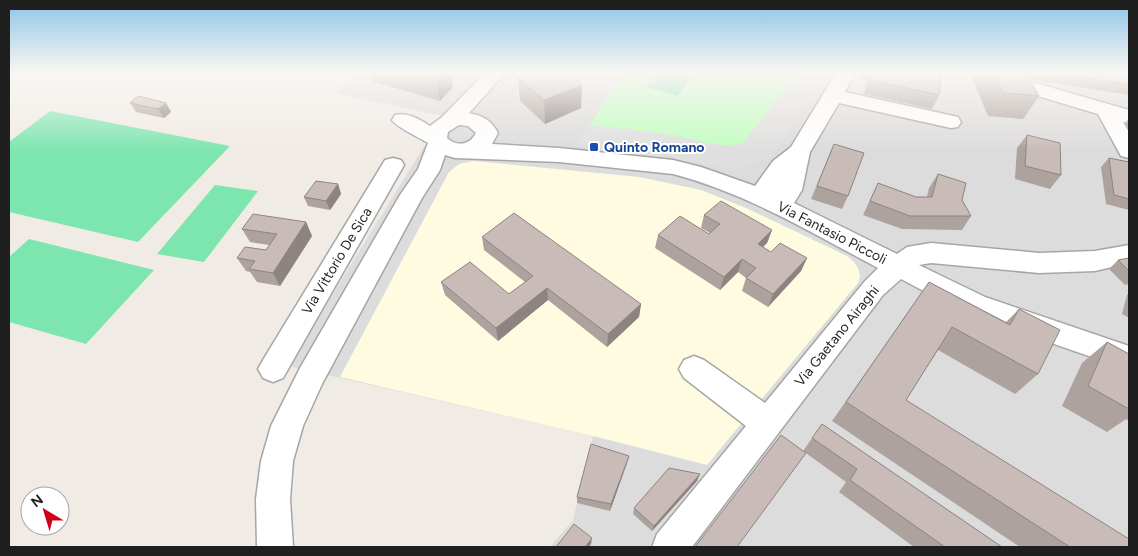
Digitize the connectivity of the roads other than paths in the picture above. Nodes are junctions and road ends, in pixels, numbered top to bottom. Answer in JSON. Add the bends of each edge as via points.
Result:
{"nodes":[{"id":1,"x":473,"y":99,"type":"edge"},
{"id":2,"x":479,"y":99,"type":"edge"},
{"id":3,"x":830,"y":99,"type":"edge"},
{"id":4,"x":849,"y":99,"type":"edge"},
{"id":5,"x":1068,"y":99,"type":"edge"},
{"id":6,"x":1106,"y":110,"type":"junction"},
{"id":7,"x":1129,"y":118,"type":"edge"},
{"id":8,"x":407,"y":122,"type":"dead end"},
{"id":9,"x":951,"y":122,"type":"dead end"},
{"id":10,"x":481,"y":126,"type":"junction"},
{"id":11,"x":449,"y":138,"type":"junction"},
{"id":12,"x":1129,"y":151,"type":"edge"},
{"id":13,"x":799,"y":152,"type":"junction"},
{"id":14,"x":523,"y":153,"type":"junction"},
{"id":15,"x":393,"y":165,"type":"dead end"},
{"id":16,"x":781,"y":166,"type":"junction"},
{"id":17,"x":428,"y":170,"type":"joint"},
{"id":18,"x":724,"y":182,"type":"junction"},
{"id":19,"x":378,"y":190,"type":"junction"},
{"id":20,"x":412,"y":196,"type":"junction"},
{"id":21,"x":769,"y":201,"type":"junction"},
{"id":22,"x":1129,"y":254,"type":"edge"},
{"id":23,"x":898,"y":267,"type":"junction"},
{"id":24,"x":295,"y":331,"type":"junction"},
{"id":25,"x":332,"y":338,"type":"junction"},
{"id":26,"x":1129,"y":358,"type":"edge"},
{"id":27,"x":273,"y":369,"type":"dead end"},
{"id":28,"x":694,"y":369,"type":"dead end"},
{"id":29,"x":766,"y":423,"type":"junction"},
{"id":30,"x":275,"y":547,"type":"edge"},
{"id":31,"x":670,"y":547,"type":"edge"}],
"edges":[{"from":1,"to":11,"type":"street"},
{"from":2,"to":10,"type":"street"},
{"from":3,"to":13,"type":"street"},
{"from":4,"to":9,"type":"street"},
{"from":5,"to":6,"type":"street"},
{"from":6,"to":7,"type":"street"},
{"from":6,"to":12,"type":"street"},
{"from":8,"to":11,"type":"street"},
{"from":10,"to":11,"type":"street","via":[[466,119]]},
{"from":10,"to":11,"type":"street","via":[[482,143]]},
{"from":10,"to":14,"type":"street","name":"Via Fantasio Piccoli"},
{"from":11,"to":14,"type":"street","name":"Via Fantasio Piccoli"},
{"from":11,"to":17,"type":"street"},
{"from":13,"to":16,"type":"street"},
{"from":13,"to":21,"type":"street","via":[[790,190]]},
{"from":14,"to":18,"type":"street","name":"Via Fantasio Piccoli","via":[[673,167]]},
{"from":15,"to":19,"type":"street","name":"Via Vittorio De Sica"},
{"from":16,"to":18,"type":"street"},
{"from":16,"to":21,"type":"street"},
{"from":17,"to":20,"type":"street"},
{"from":18,"to":21,"type":"street","name":"Via Fantasio Piccoli"},
{"from":19,"to":20,"type":"street"},
{"from":19,"to":24,"type":"street","name":"Via Vittorio De Sica"},
{"from":20,"to":25,"type":"street"},
{"from":21,"to":23,"type":"street","name":"Via Fantasio Piccoli"},
{"from":22,"to":23,"type":"street","name":"Via Gaetano Airaghi","via":[[1095,261],[1038,263],[931,253],[916,254]]},
{"from":23,"to":26,"type":"street","name":"Via Fantasio Piccoli","via":[[975,306]]},
{"from":23,"to":29,"type":"street","name":"Via Gaetano Airaghi","via":[[874,288]]},
{"from":24,"to":25,"type":"street","name":"Via Vittorio De Sica"},
{"from":24,"to":27,"type":"street","name":"Via Vittorio De Sica"},
{"from":25,"to":30,"type":"street","via":[[287,426],[277,461],[273,499]]},
{"from":28,"to":29,"type":"street"},
{"from":29,"to":31,"type":"street","name":"Via Gaetano Airaghi"}]}
